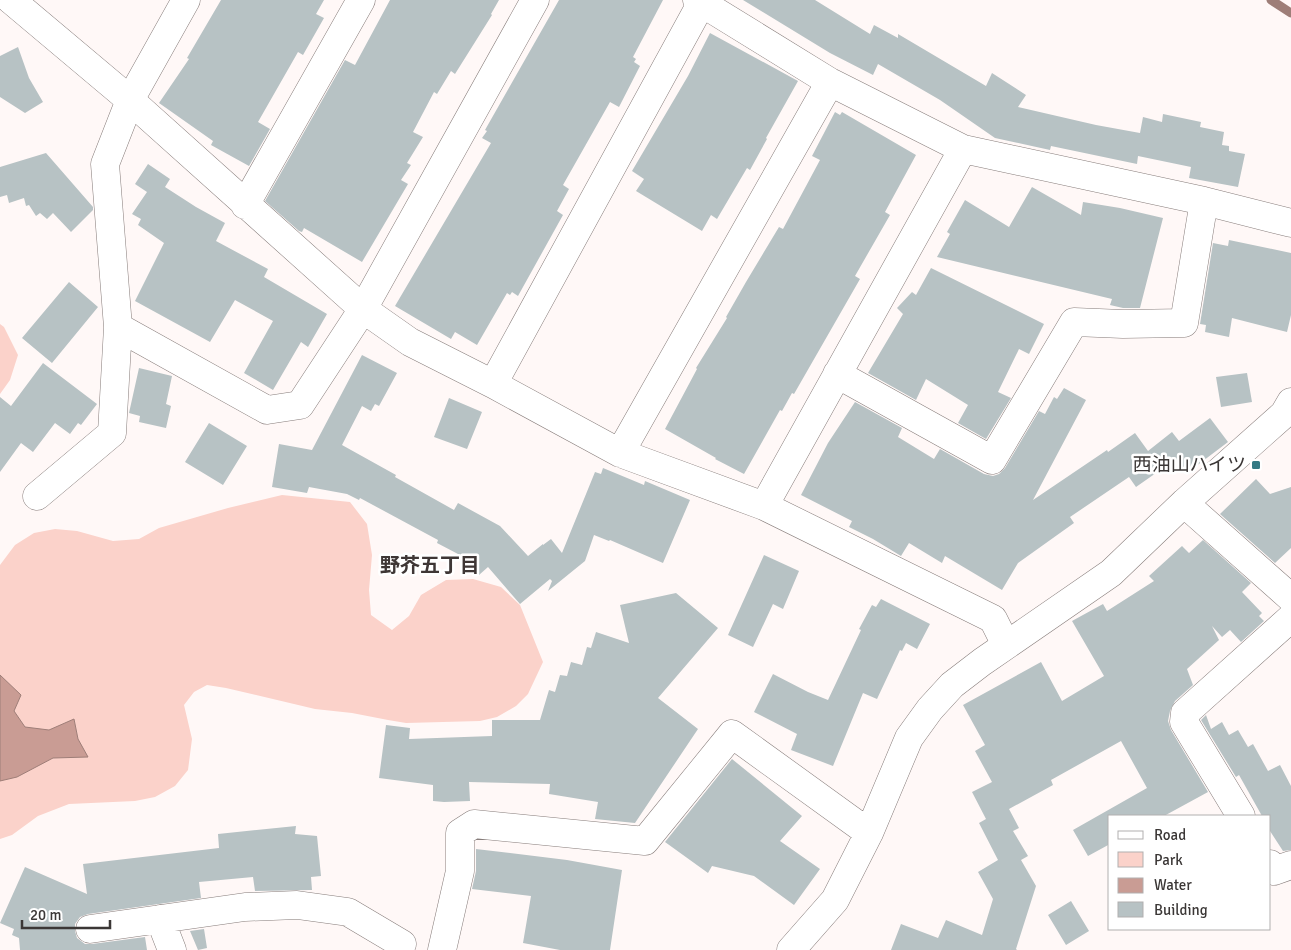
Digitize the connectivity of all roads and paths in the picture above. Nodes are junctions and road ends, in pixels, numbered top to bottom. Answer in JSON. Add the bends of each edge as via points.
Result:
{"nodes":[{"id":1,"x":11,"y":0,"type":"edge"},
{"id":2,"x":186,"y":0,"type":"edge"},
{"id":3,"x":361,"y":0,"type":"edge"},
{"id":4,"x":535,"y":0,"type":"edge"},
{"id":5,"x":699,"y":1,"type":"edge"},
{"id":6,"x":830,"y":82,"type":"junction"},
{"id":7,"x":130,"y":100,"type":"junction"},
{"id":8,"x":963,"y":150,"type":"junction"},
{"id":9,"x":1204,"y":200,"type":"junction"},
{"id":10,"x":245,"y":205,"type":"junction"},
{"id":11,"x":1291,"y":223,"type":"edge"},
{"id":12,"x":363,"y":309,"type":"junction"},
{"id":13,"x":118,"y":327,"type":"junction"},
{"id":14,"x":837,"y":374,"type":"junction"},
{"id":15,"x":493,"y":384,"type":"junction"},
{"id":16,"x":1291,"y":402,"type":"edge"},
{"id":17,"x":620,"y":453,"type":"junction"},
{"id":18,"x":37,"y":496,"type":"dead end"},
{"id":19,"x":1184,"y":503,"type":"junction"},
{"id":20,"x":764,"y":506,"type":"junction"},
{"id":21,"x":1291,"y":598,"type":"edge"},
{"id":22,"x":1291,"y":618,"type":"edge"},
{"id":23,"x":1006,"y":644,"type":"junction"},
{"id":24,"x":1240,"y":815,"type":"edge"},
{"id":25,"x":870,"y":833,"type":"junction"},
{"id":26,"x":1291,"y":865,"type":"edge"},
{"id":27,"x":1271,"y":866,"type":"edge"},
{"id":28,"x":160,"y":919,"type":"junction"},
{"id":29,"x":90,"y":929,"type":"dead end"},
{"id":30,"x":403,"y":948,"type":"edge"},
{"id":31,"x":172,"y":950,"type":"edge"},
{"id":32,"x":442,"y":950,"type":"edge"},
{"id":33,"x":791,"y":950,"type":"edge"}],
"edges":[{"from":1,"to":7,"type":"street"},
{"from":2,"to":7,"type":"street"},
{"from":3,"to":10,"type":"street"},
{"from":4,"to":12,"type":"street"},
{"from":5,"to":6,"type":"street"},
{"from":5,"to":15,"type":"street"},
{"from":6,"to":8,"type":"street"},
{"from":6,"to":17,"type":"street"},
{"from":7,"to":10,"type":"street"},
{"from":7,"to":13,"type":"street","via":[[105,164]]},
{"from":8,"to":9,"type":"street"},
{"from":8,"to":14,"type":"street"},
{"from":9,"to":11,"type":"street"},
{"from":9,"to":14,"type":"street","via":[[1184,323],[1074,322],[992,460]]},
{"from":10,"to":12,"type":"street"},
{"from":12,"to":13,"type":"street","via":[[300,405],[267,410]]},
{"from":12,"to":15,"type":"street","via":[[410,342]]},
{"from":13,"to":18,"type":"street","via":[[112,433]]},
{"from":14,"to":20,"type":"street"},
{"from":15,"to":17,"type":"street"},
{"from":16,"to":19,"type":"street","via":[[1284,414]]},
{"from":17,"to":20,"type":"street"},
{"from":19,"to":21,"type":"street"},
{"from":19,"to":23,"type":"street","via":[[1111,573]]},
{"from":20,"to":23,"type":"street","via":[[993,619]]},
{"from":22,"to":24,"type":"street","via":[[1185,713],[1184,722]]},
{"from":23,"to":25,"type":"street","via":[[952,685],[909,738]]},
{"from":25,"to":32,"type":"street","via":[[732,734],[645,841],[474,824],[460,833],[460,871]]},
{"from":25,"to":33,"type":"street","via":[[835,900]]},
{"from":26,"to":27,"type":"street","via":[[1274,871]]},
{"from":28,"to":29,"type":"street"},
{"from":28,"to":30,"type":"street","via":[[244,907],[297,905],[348,912]]},
{"from":28,"to":31,"type":"street"}]}
